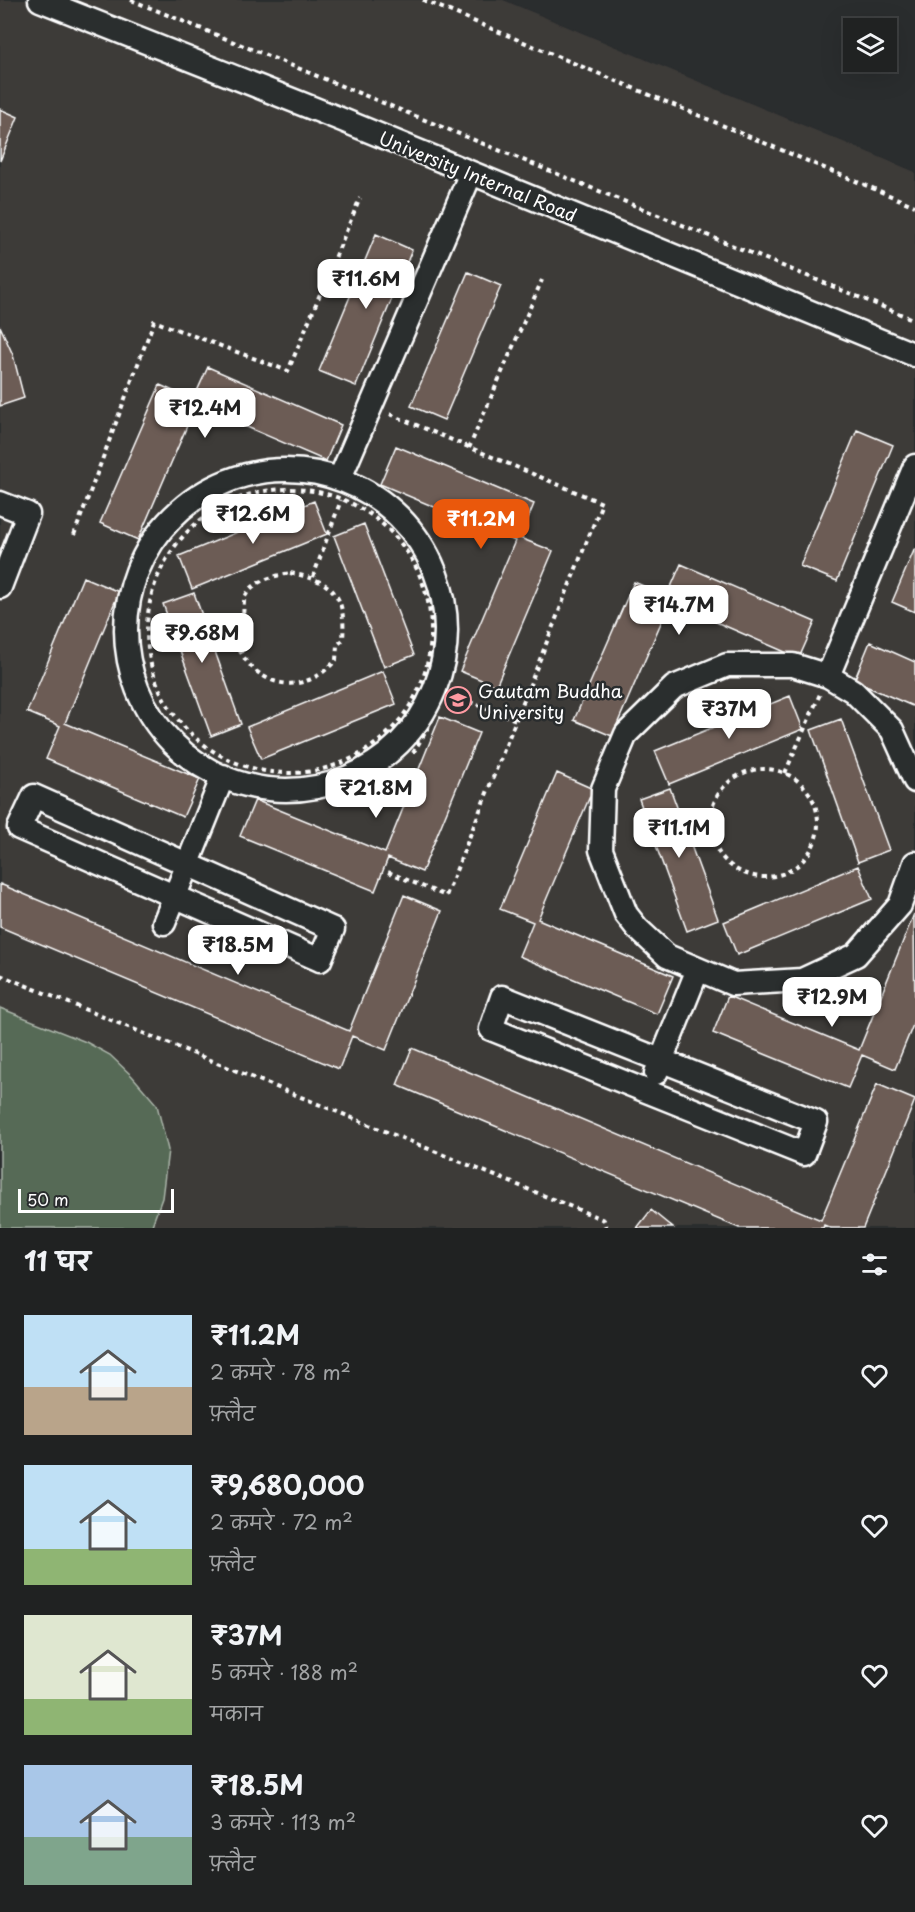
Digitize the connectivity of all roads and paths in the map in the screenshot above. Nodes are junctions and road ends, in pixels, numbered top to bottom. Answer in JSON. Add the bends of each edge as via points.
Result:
{"nodes":[{"id":1,"x":40,"y":0,"type":"edge"},
{"id":2,"x":131,"y":0,"type":"edge"},
{"id":3,"x":423,"y":0,"type":"edge"},
{"id":4,"x":471,"y":173,"type":"junction"},
{"id":5,"x":360,"y":198,"type":"dead end"},
{"id":6,"x":915,"y":207,"type":"edge"},
{"id":7,"x":542,"y":280,"type":"dead end"},
{"id":8,"x":915,"y":320,"type":"edge"},
{"id":9,"x":915,"y":355,"type":"edge"},
{"id":10,"x":371,"y":406,"type":"junction"},
{"id":11,"x":469,"y":448,"type":"junction"},
{"id":12,"x":915,"y":466,"type":"edge"},
{"id":13,"x":340,"y":489,"type":"junction"},
{"id":14,"x":0,"y":503,"type":"edge"},
{"id":15,"x":74,"y":535,"type":"dead end"},
{"id":16,"x":313,"y":577,"type":"junction"},
{"id":17,"x":0,"y":587,"type":"edge"},
{"id":18,"x":457,"y":619,"type":"dead end"},
{"id":19,"x":823,"y":686,"type":"junction"},
{"id":20,"x":444,"y":692,"type":"junction"},
{"id":21,"x":809,"y":692,"type":"dead end"},
{"id":22,"x":829,"y":699,"type":"dead end"},
{"id":23,"x":516,"y":720,"type":"junction"},
{"id":24,"x":413,"y":753,"type":"dead end"},
{"id":25,"x":785,"y":773,"type":"junction"},
{"id":26,"x":223,"y":776,"type":"junction"},
{"id":27,"x":915,"y":781,"type":"edge"},
{"id":28,"x":915,"y":863,"type":"edge"},
{"id":29,"x":188,"y":864,"type":"junction"},
{"id":30,"x":388,"y":872,"type":"dead end"},
{"id":31,"x":175,"y":896,"type":"junction"},
{"id":32,"x":164,"y":923,"type":"dead end"},
{"id":33,"x":698,"y":969,"type":"junction"},
{"id":34,"x":0,"y":975,"type":"edge"},
{"id":35,"x":588,"y":1031,"type":"junction"},
{"id":36,"x":661,"y":1060,"type":"junction"},
{"id":37,"x":575,"y":1063,"type":"junction"},
{"id":38,"x":712,"y":1081,"type":"junction"},
{"id":39,"x":648,"y":1092,"type":"junction"},
{"id":40,"x":698,"y":1112,"type":"junction"},
{"id":41,"x":606,"y":1228,"type":"edge"}],
"edges":[{"from":1,"to":4,"type":"lane","name":"University Internal Road"},
{"from":2,"to":8,"type":"path"},
{"from":3,"to":6,"type":"path"},
{"from":4,"to":9,"type":"lane","name":"University Internal Road"},
{"from":4,"to":10,"type":"lane"},
{"from":5,"to":15,"type":"path","via":[[288,371],[154,321]]},
{"from":7,"to":11,"type":"path"},
{"from":10,"to":11,"type":"path"},
{"from":10,"to":13,"type":"lane"},
{"from":11,"to":23,"type":"path","via":[[602,503]]},
{"from":12,"to":19,"type":"lane"},
{"from":13,"to":13,"type":"path","via":[[328,494],[291,489],[253,493],[218,508],[188,531],[165,561],[151,596],[147,634],[152,672],[168,707],[192,736],[223,758],[258,771],[294,774],[330,768],[363,753],[392,729],[413,700],[426,666],[431,630],[426,594],[412,560],[390,531]]},
{"from":13,"to":16,"type":"path"},
{"from":13,"to":26,"type":"lane","via":[[319,472],[252,472],[199,493],[152,540],[128,595],[127,657],[151,721],[193,763]]},
{"from":13,"to":26,"type":"lane","via":[[353,483],[379,498],[421,540],[444,595],[445,656],[426,712],[381,761],[327,787],[258,790]]},
{"from":14,"to":17,"type":"lane","via":[[28,514]]},
{"from":16,"to":16,"type":"path","via":[[329,586],[341,604],[343,640],[337,645],[336,660],[305,682],[275,682],[244,659],[235,635],[237,618],[243,615],[245,597],[252,587],[290,573]]},
{"from":18,"to":20,"type":"path","via":[[455,653]]},
{"from":19,"to":21,"type":"path"},
{"from":19,"to":22,"type":"path"},
{"from":19,"to":25,"type":"path"},
{"from":19,"to":27,"type":"lane","via":[[853,691],[892,730]]},
{"from":19,"to":33,"type":"lane","via":[[793,665],[727,665],[674,687],[626,734],[603,789],[601,850],[626,914],[637,928],[668,956]]},
{"from":20,"to":23,"type":"path"},
{"from":20,"to":24,"type":"path","via":[[432,723]]},
{"from":23,"to":30,"type":"path","via":[[446,896]]},
{"from":25,"to":25,"type":"path","via":[[768,768],[750,770],[721,789],[712,805],[712,842],[721,858],[735,870],[752,877],[788,873],[803,862],[813,847],[818,812],[800,782]]},
{"from":26,"to":29,"type":"lane"},
{"from":28,"to":33,"type":"lane","via":[[900,905],[856,955],[802,980],[733,984]]},
{"from":29,"to":31,"type":"lane"},
{"from":29,"to":31,"type":"lane","via":[[333,929],[320,960]]},
{"from":29,"to":31,"type":"lane","via":[[34,796],[19,828]]},
{"from":31,"to":32,"type":"lane"},
{"from":33,"to":36,"type":"lane"},
{"from":34,"to":41,"type":"path","via":[[604,1220]]},
{"from":35,"to":36,"type":"lane"},
{"from":35,"to":37,"type":"lane"},
{"from":35,"to":37,"type":"lane","via":[[502,997],[491,1029]]},
{"from":36,"to":38,"type":"lane"},
{"from":36,"to":39,"type":"lane"},
{"from":37,"to":39,"type":"lane"},
{"from":38,"to":40,"type":"lane"},
{"from":38,"to":40,"type":"lane","via":[[816,1122],[804,1154]]},
{"from":39,"to":40,"type":"lane"}]}
